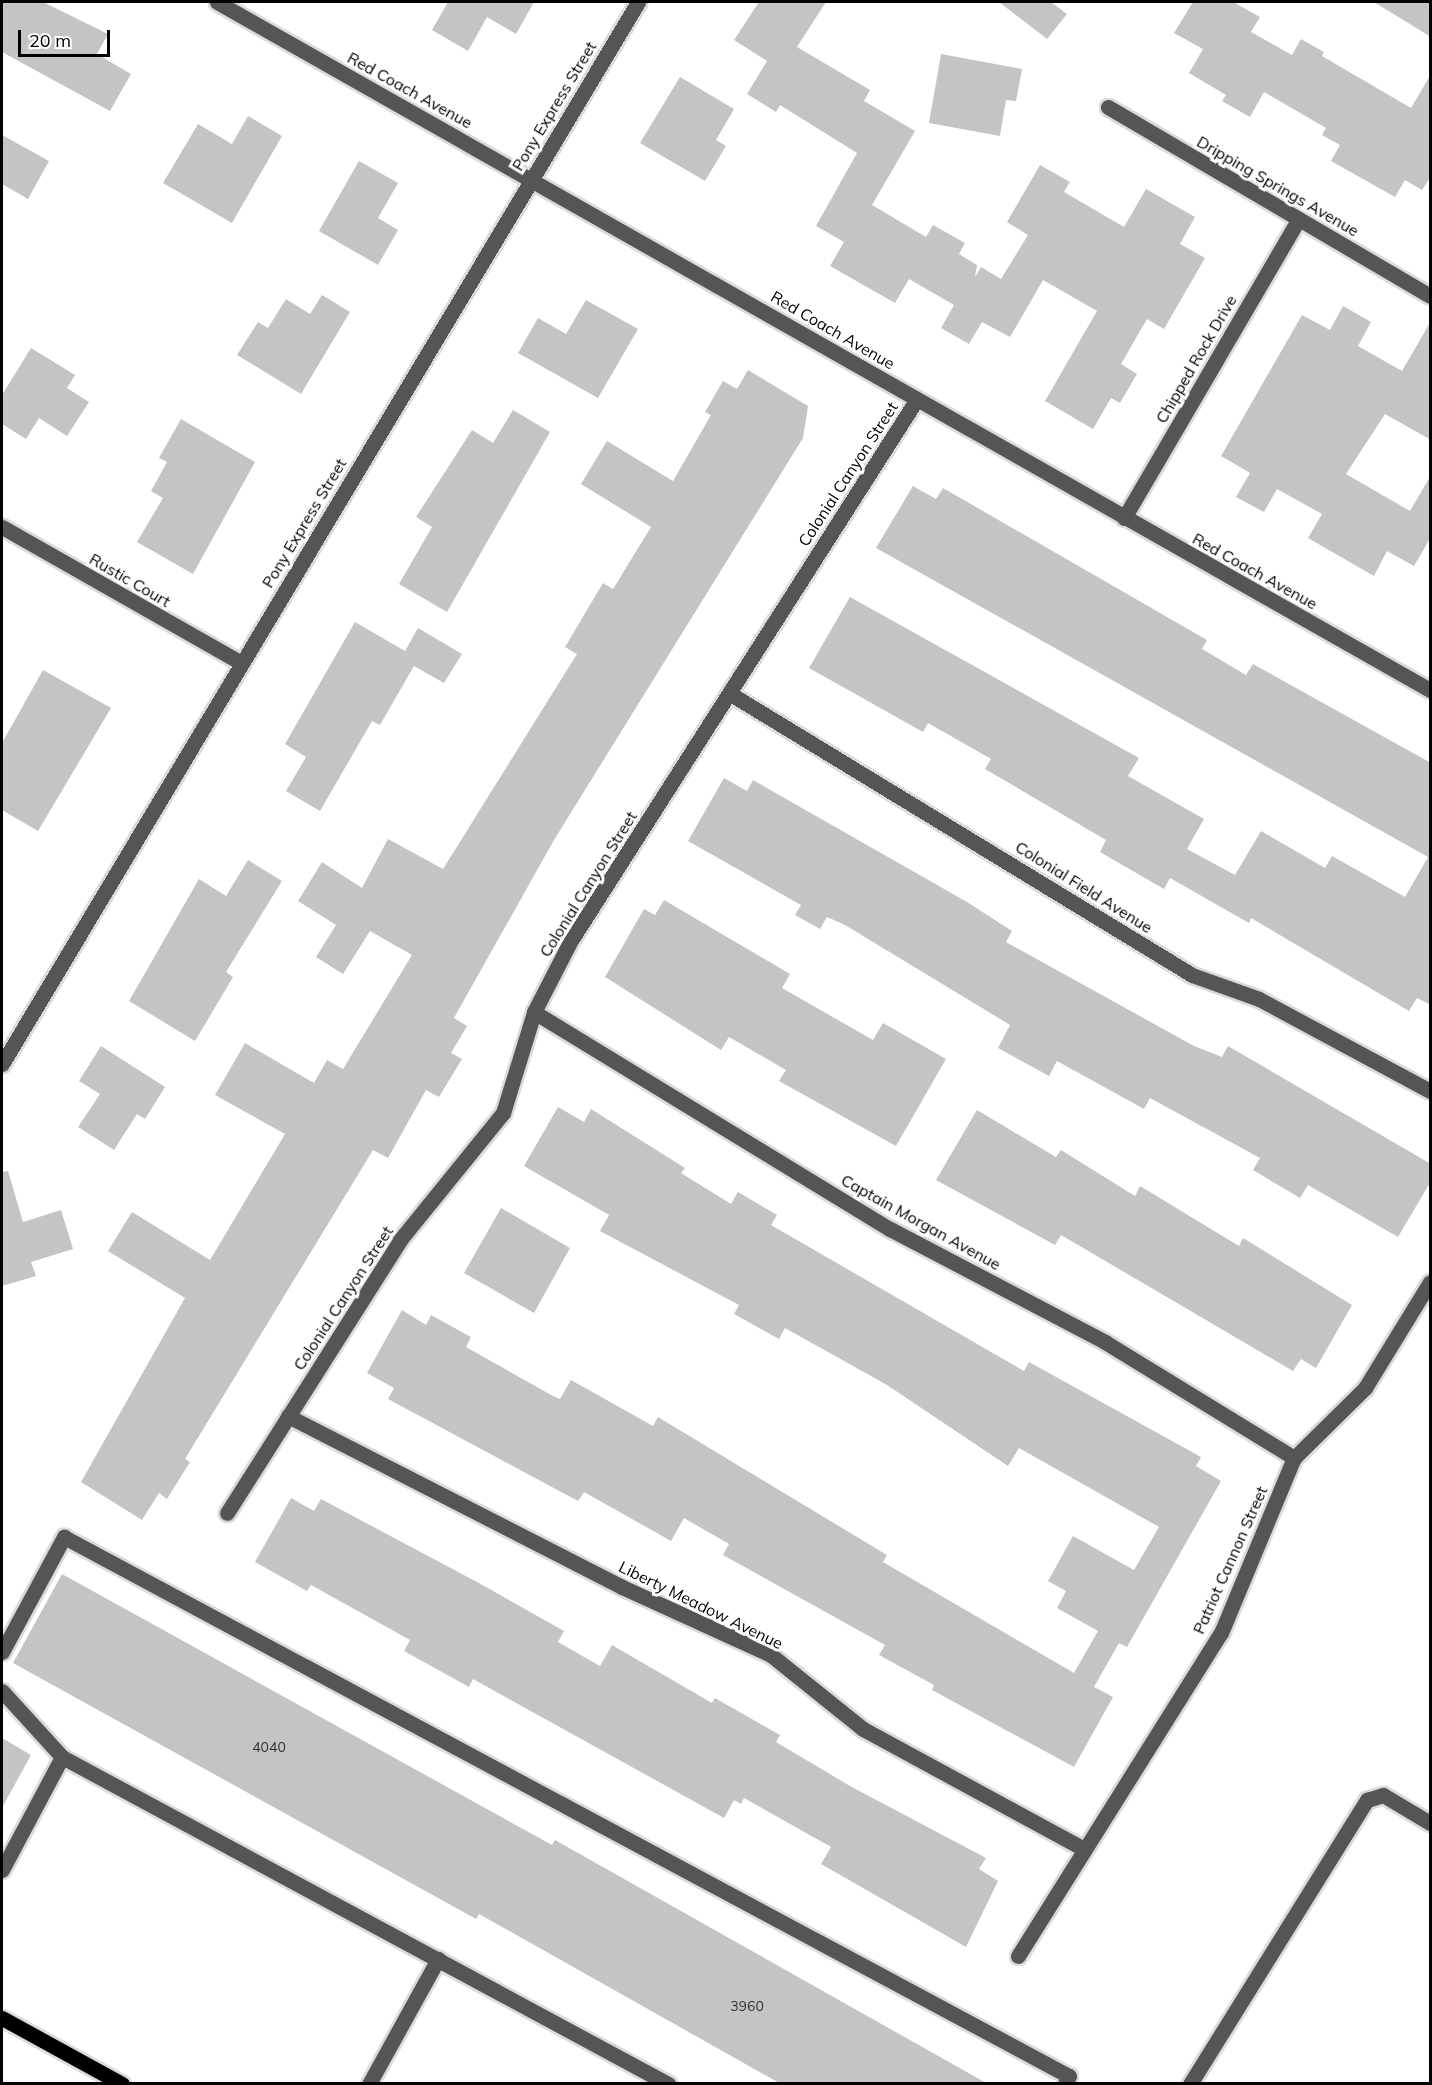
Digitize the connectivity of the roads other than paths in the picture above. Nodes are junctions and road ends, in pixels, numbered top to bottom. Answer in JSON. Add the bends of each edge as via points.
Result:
{"nodes":[{"id":1,"x":217,"y":2,"type":"edge"},
{"id":2,"x":638,"y":2,"type":"edge"},
{"id":3,"x":1108,"y":107,"type":"dead end"},
{"id":4,"x":532,"y":179,"type":"junction"},
{"id":5,"x":1299,"y":219,"type":"junction"},
{"id":6,"x":1431,"y":296,"type":"edge"},
{"id":7,"x":917,"y":399,"type":"junction"},
{"id":8,"x":1124,"y":518,"type":"junction"},
{"id":9,"x":2,"y":527,"type":"edge"},
{"id":10,"x":241,"y":663,"type":"junction"},
{"id":11,"x":1431,"y":690,"type":"edge"},
{"id":12,"x":729,"y":693,"type":"junction"},
{"id":13,"x":534,"y":1012,"type":"junction"},
{"id":14,"x":2,"y":1064,"type":"edge"},
{"id":15,"x":1431,"y":1091,"type":"edge"},
{"id":16,"x":1431,"y":1282,"type":"edge"},
{"id":17,"x":288,"y":1416,"type":"junction"},
{"id":18,"x":1294,"y":1458,"type":"junction"},
{"id":19,"x":227,"y":1513,"type":"dead end"},
{"id":20,"x":2,"y":1652,"type":"edge"},
{"id":21,"x":2,"y":1690,"type":"edge"},
{"id":22,"x":62,"y":1757,"type":"junction"},
{"id":23,"x":1431,"y":1823,"type":"edge"},
{"id":24,"x":1084,"y":1849,"type":"junction"},
{"id":25,"x":2,"y":1870,"type":"edge"},
{"id":26,"x":1018,"y":1956,"type":"dead end"},
{"id":27,"x":438,"y":1959,"type":"junction"},
{"id":28,"x":2,"y":2018,"type":"edge"},
{"id":29,"x":122,"y":2084,"type":"edge"},
{"id":30,"x":369,"y":2084,"type":"edge"},
{"id":31,"x":668,"y":2084,"type":"edge"},
{"id":32,"x":1065,"y":2084,"type":"edge"},
{"id":33,"x":1190,"y":2084,"type":"edge"}],
"edges":[{"from":1,"to":4,"type":"street","name":"Red Coach Avenue"},
{"from":2,"to":4,"type":"street","name":"Pony Express Street"},
{"from":3,"to":5,"type":"street","name":"Dripping Springs Avenue"},
{"from":4,"to":7,"type":"street","name":"Red Coach Avenue"},
{"from":4,"to":10,"type":"street","name":"Pony Express Street"},
{"from":5,"to":6,"type":"street","name":"Dripping Springs Avenue"},
{"from":5,"to":8,"type":"street","name":"Chipped Rock Drive"},
{"from":7,"to":8,"type":"street","name":"Red Coach Avenue"},
{"from":7,"to":12,"type":"street","name":"Colonial Canyon Street"},
{"from":8,"to":11,"type":"street","name":"Red Coach Avenue"},
{"from":9,"to":10,"type":"street","name":"Rustic Court"},
{"from":10,"to":14,"type":"street","name":"Pony Express Street"},
{"from":12,"to":13,"type":"street","name":"Colonial Canyon Street","via":[[570,942]]},
{"from":12,"to":15,"type":"street","name":"Colonial Field Avenue","via":[[1192,975],[1259,999]]},
{"from":13,"to":17,"type":"street","name":"Colonial Canyon Street","via":[[503,1113],[400,1240]]},
{"from":13,"to":18,"type":"street","name":"Captain Morgan Avenue","via":[[890,1229],[1105,1342]]},
{"from":16,"to":18,"type":"street","name":"Patriot Cannon Street","via":[[1365,1388]]},
{"from":17,"to":19,"type":"street","name":"Colonial Canyon Street"},
{"from":17,"to":24,"type":"street","name":"Liberty Meadow Avenue","via":[[622,1587],[771,1654],[863,1729]]},
{"from":18,"to":24,"type":"street","name":"Patriot Cannon Street","via":[[1221,1633]]},
{"from":20,"to":32,"type":"street","via":[[64,1537],[1069,2076]]},
{"from":21,"to":22,"type":"street"},
{"from":22,"to":25,"type":"street"},
{"from":22,"to":27,"type":"street"},
{"from":23,"to":33,"type":"street","via":[[1383,1796],[1367,1800]]},
{"from":24,"to":26,"type":"street","name":"Patriot Cannon Street"},
{"from":27,"to":30,"type":"street"},
{"from":27,"to":31,"type":"street"},
{"from":28,"to":29,"type":"main road"}]}
